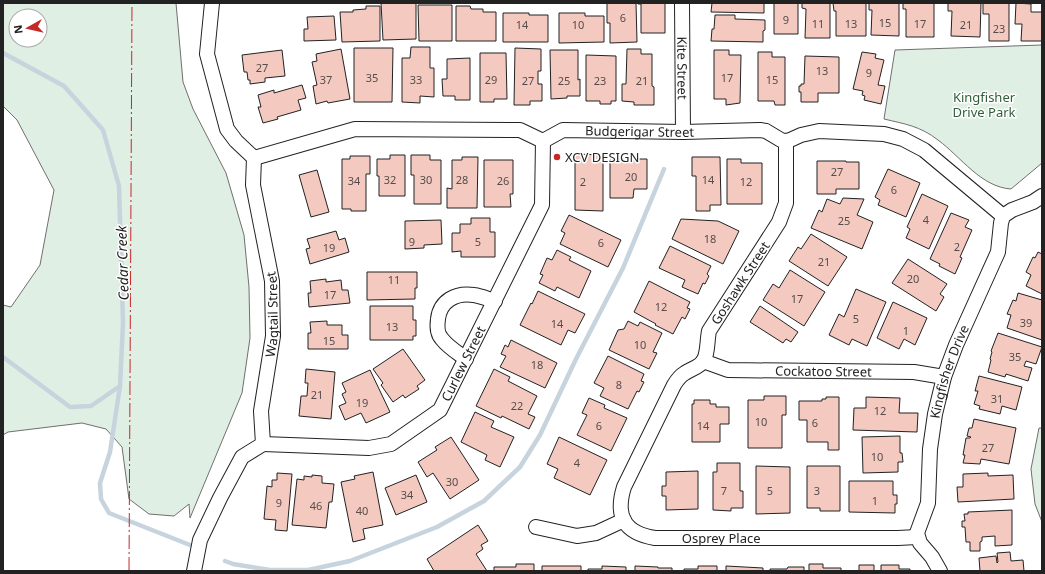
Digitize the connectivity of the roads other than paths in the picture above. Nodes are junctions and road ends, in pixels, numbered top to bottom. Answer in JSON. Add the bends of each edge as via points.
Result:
{"nodes":[{"id":1,"x":212,"y":3,"type":"edge"},
{"id":2,"x":682,"y":3,"type":"edge"},
{"id":3,"x":683,"y":132,"type":"junction"},
{"id":4,"x":543,"y":141,"type":"junction"},
{"id":5,"x":786,"y":141,"type":"junction"},
{"id":6,"x":254,"y":158,"type":"junction"},
{"id":7,"x":1042,"y":196,"type":"edge"},
{"id":8,"x":1003,"y":216,"type":"junction"},
{"id":9,"x":494,"y":301,"type":"junction"},
{"id":10,"x":466,"y":359,"type":"junction"},
{"id":11,"x":703,"y":361,"type":"junction"},
{"id":12,"x":944,"y":377,"type":"junction"},
{"id":13,"x":263,"y":444,"type":"junction"},
{"id":14,"x":624,"y":520,"type":"junction"},
{"id":15,"x":536,"y":527,"type":"dead end"},
{"id":16,"x":917,"y":537,"type":"junction"},
{"id":17,"x":194,"y":571,"type":"edge"},
{"id":18,"x":940,"y":571,"type":"edge"}],
"edges":[{"from":1,"to":6,"type":"street","via":[[207,54],[227,129]]},
{"from":2,"to":3,"type":"street","name":"Kite Street"},
{"from":3,"to":4,"type":"street","name":"Budgerigar Street","via":[[563,130]]},
{"from":3,"to":5,"type":"street","name":"Budgerigar Street","via":[[760,130]]},
{"from":4,"to":6,"type":"street","via":[[520,130],[355,129]]},
{"from":4,"to":9,"type":"street","name":"Curlew Street","via":[[542,205]]},
{"from":5,"to":8,"type":"street","via":[[819,131],[884,134],[903,139],[924,150]]},
{"from":5,"to":11,"type":"street","name":"Goshawk Street","via":[[786,203],[779,222],[711,327]]},
{"from":6,"to":13,"type":"street","name":"Wagtail Street","via":[[253,185],[272,281],[273,336],[261,411]]},
{"from":7,"to":8,"type":"street"},
{"from":8,"to":12,"type":"street","name":"Kingfisher Drive","via":[[1000,223],[998,252]]},
{"from":9,"to":10,"type":"street","name":"Curlew Street"},
{"from":9,"to":10,"type":"street","via":[[464,295],[452,297],[439,310],[438,330],[441,339]]},
{"from":10,"to":13,"type":"street","name":"Curlew Street","via":[[440,410],[391,444],[369,448]]},
{"from":11,"to":12,"type":"street","name":"Cockatoo Street","via":[[728,370],[914,372]]},
{"from":11,"to":14,"type":"street","via":[[679,378],[671,392],[624,487],[620,504]]},
{"from":12,"to":16,"type":"street","name":"Kingfisher Drive","via":[[930,449],[928,503]]},
{"from":13,"to":17,"type":"street","via":[[242,457],[200,540]]},
{"from":14,"to":15,"type":"street","via":[[596,533],[577,536]]},
{"from":14,"to":16,"type":"street","name":"Osprey Place","via":[[638,534],[655,538]]},
{"from":16,"to":18,"type":"street"}]}
